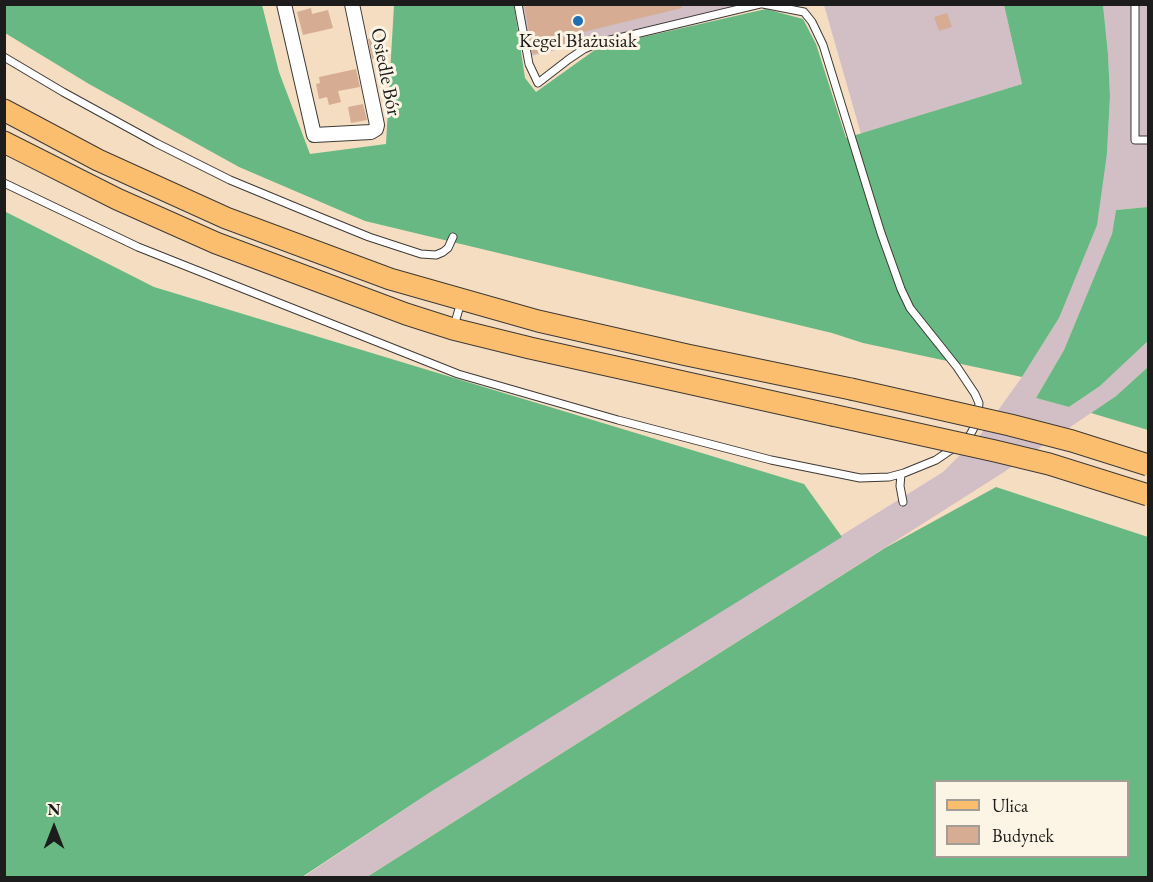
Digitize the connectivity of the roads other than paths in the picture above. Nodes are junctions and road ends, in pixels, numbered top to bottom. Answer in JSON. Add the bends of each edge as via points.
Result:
{"nodes":[{"id":1,"x":284,"y":4,"type":"edge"},
{"id":2,"x":352,"y":4,"type":"edge"},
{"id":3,"x":518,"y":4,"type":"edge"},
{"id":4,"x":761,"y":4,"type":"edge"},
{"id":5,"x":1135,"y":4,"type":"edge"},
{"id":6,"x":782,"y":6,"type":"edge"},
{"id":7,"x":4,"y":57,"type":"edge"},
{"id":8,"x":4,"y":110,"type":"edge"},
{"id":9,"x":1149,"y":140,"type":"edge"},
{"id":10,"x":4,"y":142,"type":"edge"},
{"id":11,"x":4,"y":183,"type":"edge"},
{"id":12,"x":453,"y":237,"type":"dead end"},
{"id":13,"x":462,"y":299,"type":"junction"},
{"id":14,"x":453,"y":329,"type":"junction"},
{"id":15,"x":1149,"y":465,"type":"edge"},
{"id":16,"x":901,"y":474,"type":"junction"},
{"id":17,"x":1149,"y":495,"type":"edge"},
{"id":18,"x":903,"y":502,"type":"dead end"}],
"edges":[{"from":1,"to":2,"type":"street","name":"Osiedle Bór","via":[[314,135],[376,129]]},
{"from":3,"to":4,"type":"lane","via":[[529,64],[538,83],[598,43]]},
{"from":4,"to":6,"type":"lane"},
{"from":5,"to":9,"type":"lane","via":[[1135,140]]},
{"from":6,"to":16,"type":"lane","via":[[804,12],[812,22],[823,45],[901,289],[910,308],[957,367],[979,403],[977,422],[970,435],[936,460]]},
{"from":7,"to":12,"type":"lane","via":[[230,180],[369,237],[436,255],[448,248]]},
{"from":8,"to":13,"type":"main road","via":[[98,160],[226,218],[344,263]]},
{"from":10,"to":14,"type":"main road","via":[[216,243]]},
{"from":11,"to":16,"type":"lane","via":[[138,247],[458,375],[792,464],[860,478]]},
{"from":13,"to":14,"type":"lane"},
{"from":13,"to":15,"type":"main road","bridge":true,"via":[[538,321],[1041,433]]},
{"from":14,"to":17,"type":"main road","bridge":true,"via":[[995,451]]},
{"from":16,"to":18,"type":"lane"}]}
